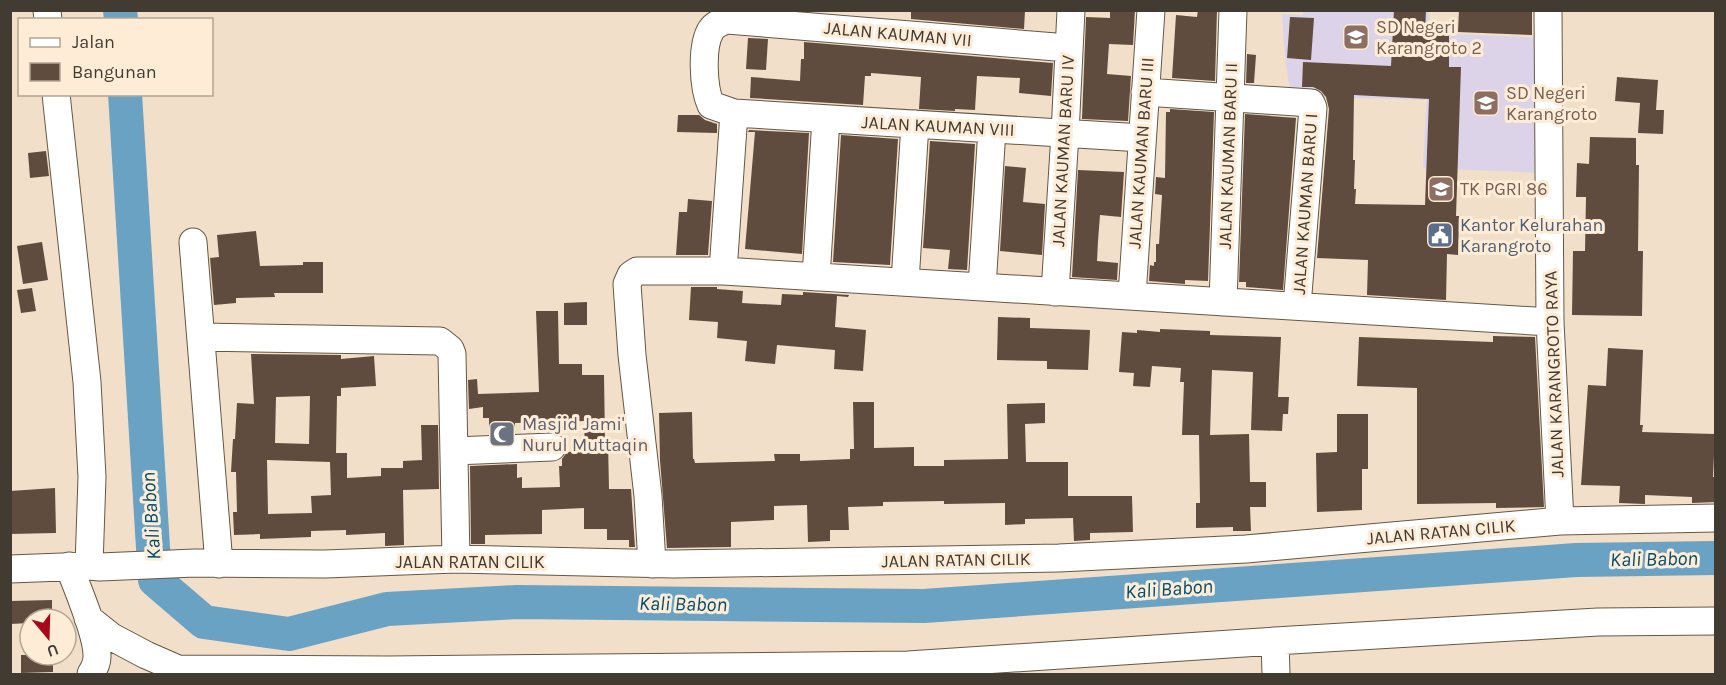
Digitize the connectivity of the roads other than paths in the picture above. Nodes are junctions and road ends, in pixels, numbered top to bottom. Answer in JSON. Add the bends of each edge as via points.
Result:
{"nodes":[{"id":1,"x":1071,"y":10,"type":"edge"},
{"id":2,"x":1151,"y":10,"type":"edge"},
{"id":3,"x":1233,"y":10,"type":"edge"},
{"id":4,"x":1548,"y":10,"type":"edge"},
{"id":5,"x":1068,"y":48,"type":"junction"},
{"id":6,"x":1145,"y":92,"type":"junction"},
{"id":7,"x":56,"y":96,"type":"edge"},
{"id":8,"x":1230,"y":97,"type":"junction"},
{"id":9,"x":734,"y":113,"type":"junction"},
{"id":10,"x":826,"y":119,"type":"junction"},
{"id":11,"x":915,"y":124,"type":"junction"},
{"id":12,"x":992,"y":129,"type":"junction"},
{"id":13,"x":1065,"y":134,"type":"junction"},
{"id":14,"x":1142,"y":138,"type":"junction"},
{"id":15,"x":193,"y":242,"type":"dead end"},
{"id":16,"x":723,"y":271,"type":"junction"},
{"id":17,"x":816,"y":277,"type":"junction"},
{"id":18,"x":905,"y":282,"type":"junction"},
{"id":19,"x":982,"y":287,"type":"junction"},
{"id":20,"x":1055,"y":292,"type":"junction"},
{"id":21,"x":1132,"y":296,"type":"junction"},
{"id":22,"x":1223,"y":302,"type":"junction"},
{"id":23,"x":1297,"y":306,"type":"junction"},
{"id":24,"x":1550,"y":322,"type":"junction"},
{"id":25,"x":201,"y":338,"type":"junction"},
{"id":26,"x":552,"y":447,"type":"dead end"},
{"id":27,"x":454,"y":451,"type":"junction"},
{"id":28,"x":1716,"y":518,"type":"edge"},
{"id":29,"x":1560,"y":521,"type":"junction"},
{"id":30,"x":456,"y":559,"type":"junction"},
{"id":31,"x":207,"y":563,"type":"junction"},
{"id":32,"x":652,"y":564,"type":"junction"},
{"id":33,"x":86,"y":566,"type":"junction"},
{"id":34,"x":10,"y":569,"type":"edge"},
{"id":35,"x":88,"y":618,"type":"junction"},
{"id":36,"x":1716,"y":621,"type":"edge"},
{"id":37,"x":1275,"y":641,"type":"junction"},
{"id":38,"x":406,"y":673,"type":"edge"},
{"id":39,"x":91,"y":675,"type":"edge"},
{"id":40,"x":1276,"y":675,"type":"edge"}],
"edges":[{"from":1,"to":5,"type":"street","name":"JALAN KAUMAN BARU IV"},
{"from":2,"to":6,"type":"street","name":"JALAN KAUMAN BARU III"},
{"from":3,"to":8,"type":"street","name":"JALAN KAUMAN BARU II"},
{"from":4,"to":24,"type":"street","name":"JALAN KARANGROTO RAYA"},
{"from":5,"to":9,"type":"street","name":"JALAN KAUMAN VII","via":[[727,20],[711,31],[704,75],[711,105]]},
{"from":5,"to":13,"type":"street","name":"JALAN KAUMAN BARU IV"},
{"from":6,"to":8,"type":"street"},
{"from":6,"to":14,"type":"street","name":"JALAN KAUMAN BARU III"},
{"from":7,"to":33,"type":"street","via":[[87,382],[92,477]]},
{"from":8,"to":22,"type":"street","name":"JALAN KAUMAN BARU II"},
{"from":8,"to":23,"type":"street","name":"JALAN KAUMAN BARU I","via":[[1311,103],[1313,108]]},
{"from":9,"to":10,"type":"street","name":"JALAN KAUMAN VIII"},
{"from":9,"to":16,"type":"street"},
{"from":10,"to":11,"type":"street","name":"JALAN KAUMAN VIII"},
{"from":10,"to":17,"type":"street"},
{"from":11,"to":12,"type":"street","name":"JALAN KAUMAN VIII"},
{"from":11,"to":18,"type":"street"},
{"from":12,"to":13,"type":"street","name":"JALAN KAUMAN VIII"},
{"from":12,"to":19,"type":"street"},
{"from":13,"to":14,"type":"street","name":"JALAN KAUMAN VIII"},
{"from":13,"to":20,"type":"street","name":"JALAN KAUMAN BARU IV"},
{"from":14,"to":21,"type":"street","name":"JALAN KAUMAN BARU III"},
{"from":15,"to":25,"type":"street"},
{"from":16,"to":17,"type":"street"},
{"from":16,"to":32,"type":"street","via":[[637,271],[628,278]]},
{"from":17,"to":18,"type":"street"},
{"from":18,"to":19,"type":"street"},
{"from":19,"to":20,"type":"street"},
{"from":20,"to":21,"type":"street"},
{"from":21,"to":22,"type":"street"},
{"from":22,"to":23,"type":"street"},
{"from":23,"to":24,"type":"street"},
{"from":24,"to":29,"type":"street","name":"JALAN KARANGROTO RAYA"},
{"from":25,"to":27,"type":"street","via":[[440,340],[452,354]]},
{"from":25,"to":31,"type":"street"},
{"from":26,"to":27,"type":"street"},
{"from":27,"to":30,"type":"street"},
{"from":28,"to":29,"type":"street","name":"JALAN RATAN CILIK"},
{"from":29,"to":32,"type":"street","name":"JALAN RATAN CILIK","via":[[1246,549],[1070,558]]},
{"from":30,"to":31,"type":"street","name":"JALAN RATAN CILIK"},
{"from":30,"to":32,"type":"street","name":"JALAN RATAN CILIK"},
{"from":31,"to":33,"type":"street","name":"JALAN RATAN CILIK"},
{"from":33,"to":34,"type":"street","name":"JALAN RATAN CILIK"},
{"from":33,"to":35,"type":"street"},
{"from":35,"to":38,"type":"street","via":[[112,637],[178,669]]},
{"from":35,"to":39,"type":"street","via":[[97,655]]},
{"from":36,"to":37,"type":"street","via":[[1598,622]]},
{"from":37,"to":38,"type":"street","via":[[908,665]]},
{"from":37,"to":40,"type":"street"}]}
